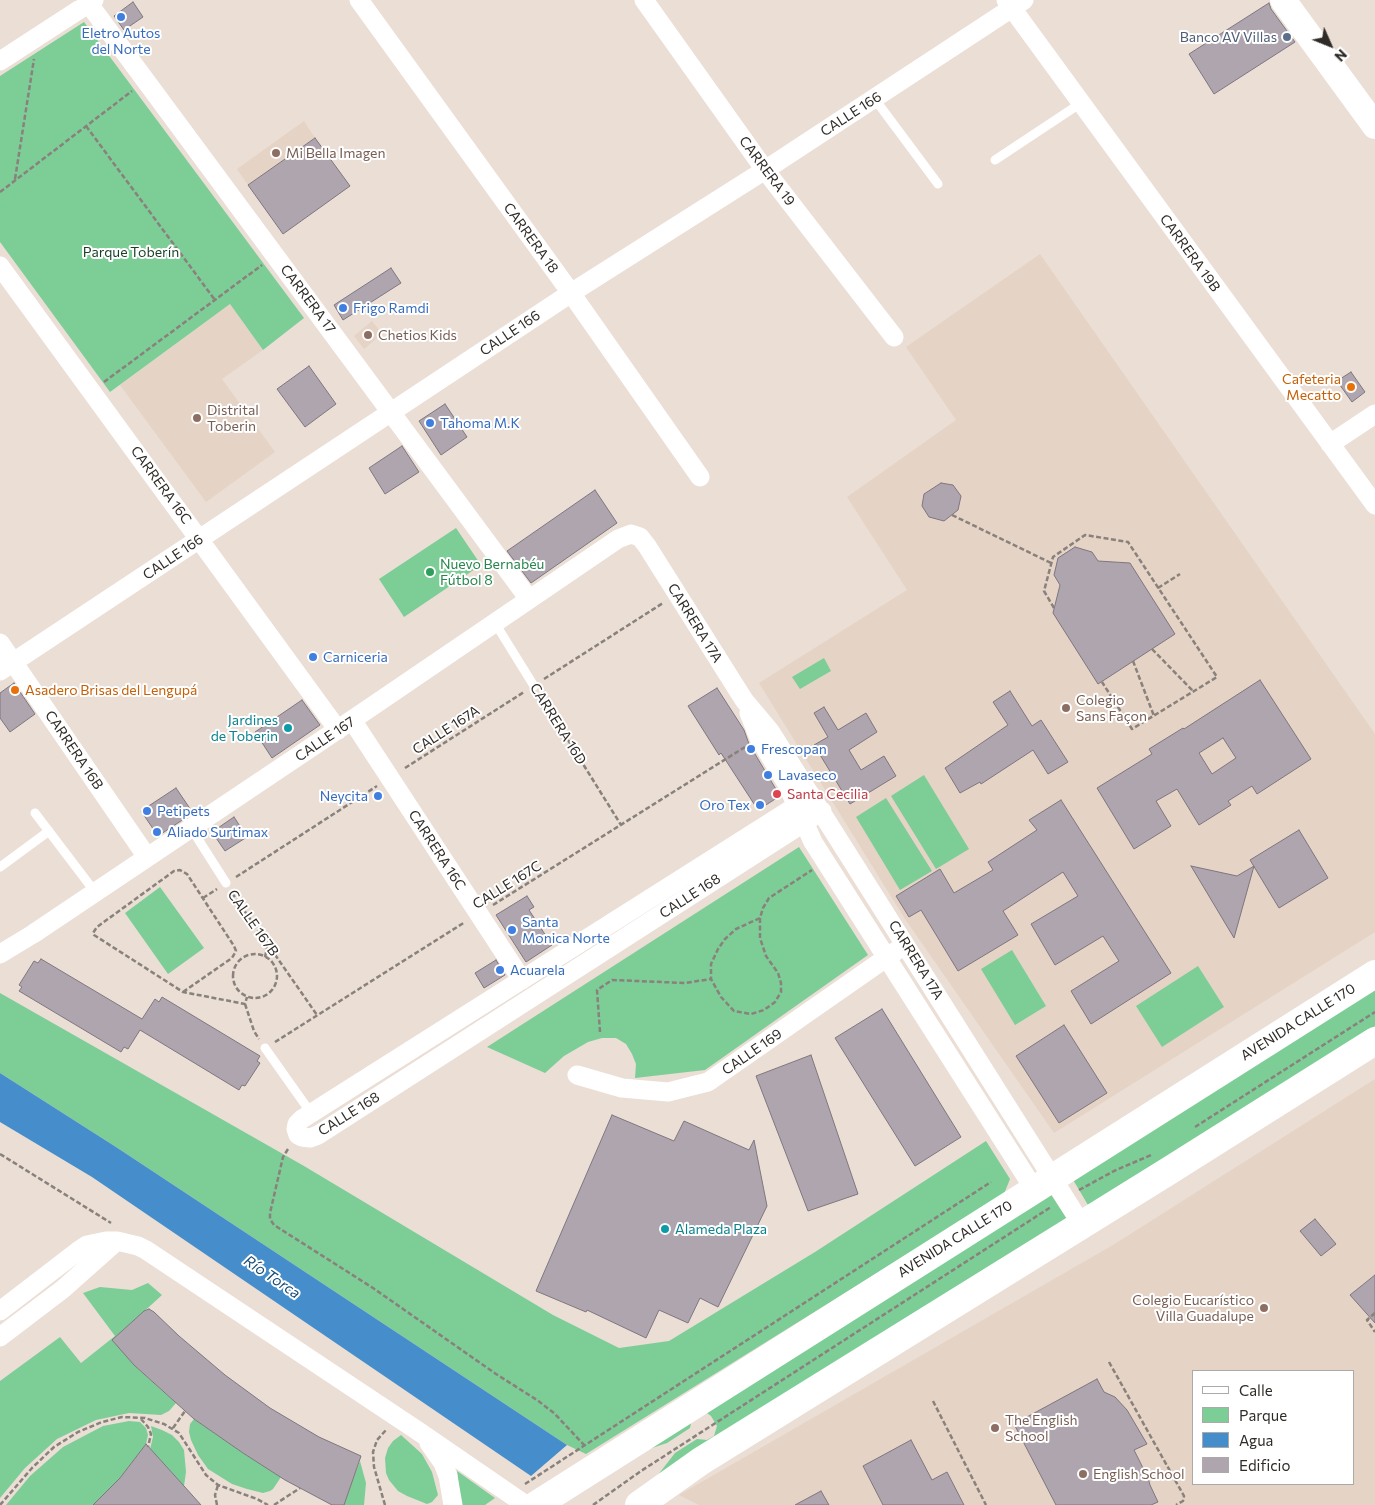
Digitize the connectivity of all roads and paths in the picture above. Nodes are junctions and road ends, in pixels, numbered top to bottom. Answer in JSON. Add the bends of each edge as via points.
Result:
{"nodes":[{"id":1,"x":359,"y":0,"type":"edge"},
{"id":2,"x":644,"y":0,"type":"edge"},
{"id":3,"x":1283,"y":0,"type":"edge"},
{"id":4,"x":89,"y":1,"type":"edge"},
{"id":5,"x":1014,"y":2,"type":"edge"},
{"id":6,"x":35,"y":51,"type":"dead end"},
{"id":7,"x":0,"y":61,"type":"edge"},
{"id":8,"x":139,"y":86,"type":"dead end"},
{"id":9,"x":874,"y":98,"type":"junction"},
{"id":10,"x":1081,"y":103,"type":"junction"},
{"id":11,"x":86,"y":126,"type":"junction"},
{"id":12,"x":1375,"y":126,"type":"edge"},
{"id":13,"x":995,"y":160,"type":"dead end"},
{"id":14,"x":765,"y":170,"type":"junction"},
{"id":15,"x":15,"y":180,"type":"junction"},
{"id":16,"x":938,"y":184,"type":"dead end"},
{"id":17,"x":0,"y":192,"type":"edge"},
{"id":18,"x":269,"y":260,"type":"dead end"},
{"id":19,"x":0,"y":266,"type":"edge"},
{"id":20,"x":571,"y":293,"type":"junction"},
{"id":21,"x":215,"y":300,"type":"junction"},
{"id":22,"x":894,"y":337,"type":"dead end"},
{"id":23,"x":100,"y":384,"type":"dead end"},
{"id":24,"x":392,"y":412,"type":"junction"},
{"id":25,"x":1375,"y":414,"type":"edge"},
{"id":26,"x":1330,"y":444,"type":"junction"},
{"id":27,"x":700,"y":477,"type":"dead end"},
{"id":28,"x":1375,"y":505,"type":"edge"},
{"id":29,"x":952,"y":515,"type":"dead end"},
{"id":30,"x":200,"y":539,"type":"junction"},
{"id":31,"x":647,"y":546,"type":"joint"},
{"id":32,"x":1051,"y":563,"type":"junction"},
{"id":33,"x":1180,"y":574,"type":"dead end"},
{"id":34,"x":1158,"y":588,"type":"junction"},
{"id":35,"x":677,"y":594,"type":"junction"},
{"id":36,"x":529,"y":599,"type":"junction"},
{"id":37,"x":1054,"y":608,"type":"dead end"},
{"id":38,"x":495,"y":623,"type":"junction"},
{"id":39,"x":0,"y":643,"type":"edge"},
{"id":40,"x":1152,"y":649,"type":"dead end"},
{"id":41,"x":1134,"y":661,"type":"dead end"},
{"id":42,"x":7,"y":667,"type":"edge"},
{"id":43,"x":1102,"y":682,"type":"dead end"},
{"id":44,"x":534,"y":686,"type":"junction"},
{"id":45,"x":1193,"y":692,"type":"junction"},
{"id":46,"x":744,"y":700,"type":"junction"},
{"id":47,"x":1154,"y":716,"type":"junction"},
{"id":48,"x":345,"y":725,"type":"junction"},
{"id":49,"x":759,"y":738,"type":"junction"},
{"id":50,"x":390,"y":778,"type":"junction"},
{"id":51,"x":810,"y":804,"type":"junction"},
{"id":52,"x":35,"y":814,"type":"dead end"},
{"id":53,"x":804,"y":822,"type":"junction"},
{"id":54,"x":620,"y":825,"type":"junction"},
{"id":55,"x":191,"y":828,"type":"junction"},
{"id":56,"x":49,"y":831,"type":"junction"},
{"id":57,"x":147,"y":857,"type":"junction"},
{"id":58,"x":0,"y":867,"type":"edge"},
{"id":59,"x":813,"y":870,"type":"dead end"},
{"id":60,"x":226,"y":883,"type":"junction"},
{"id":61,"x":95,"y":892,"type":"junction"},
{"id":62,"x":203,"y":898,"type":"junction"},
{"id":63,"x":479,"y":914,"type":"junction"},
{"id":64,"x":760,"y":918,"type":"junction"},
{"id":65,"x":268,"y":944,"type":"junction"},
{"id":66,"x":905,"y":944,"type":"junction"},
{"id":67,"x":0,"y":954,"type":"edge"},
{"id":68,"x":265,"y":957,"type":"junction"},
{"id":69,"x":886,"y":957,"type":"junction"},
{"id":70,"x":1375,"y":974,"type":"edge"},
{"id":71,"x":522,"y":980,"type":"junction"},
{"id":72,"x":711,"y":980,"type":"junction"},
{"id":73,"x":182,"y":992,"type":"junction"},
{"id":74,"x":247,"y":997,"type":"junction"},
{"id":75,"x":245,"y":1004,"type":"junction"},
{"id":76,"x":1375,"y":1012,"type":"edge"},
{"id":77,"x":317,"y":1015,"type":"junction"},
{"id":78,"x":600,"y":1032,"type":"dead end"},
{"id":79,"x":1375,"y":1040,"type":"edge"},
{"id":80,"x":265,"y":1048,"type":"junction"},
{"id":81,"x":577,"y":1074,"type":"dead end"},
{"id":82,"x":311,"y":1113,"type":"junction"},
{"id":83,"x":1193,"y":1128,"type":"dead end"},
{"id":84,"x":298,"y":1135,"type":"junction"},
{"id":85,"x":1152,"y":1155,"type":"dead end"},
{"id":86,"x":991,"y":1182,"type":"dead end"},
{"id":87,"x":1050,"y":1188,"type":"junction"},
{"id":88,"x":1082,"y":1225,"type":"junction"},
{"id":89,"x":118,"y":1241,"type":"junction"},
{"id":90,"x":0,"y":1311,"type":"edge"},
{"id":91,"x":1375,"y":1313,"type":"edge"},
{"id":92,"x":1375,"y":1332,"type":"edge"},
{"id":93,"x":0,"y":1338,"type":"edge"},
{"id":94,"x":1108,"y":1362,"type":"dead end"},
{"id":95,"x":933,"y":1401,"type":"dead end"},
{"id":96,"x":185,"y":1411,"type":"dead end"},
{"id":97,"x":140,"y":1418,"type":"junction"},
{"id":98,"x":388,"y":1427,"type":"dead end"},
{"id":99,"x":172,"y":1429,"type":"junction"},
{"id":100,"x":418,"y":1431,"type":"junction"},
{"id":101,"x":584,"y":1445,"type":"junction"},
{"id":102,"x":148,"y":1447,"type":"dead end"},
{"id":103,"x":218,"y":1485,"type":"junction"},
{"id":104,"x":300,"y":1488,"type":"dead end"},
{"id":105,"x":527,"y":1499,"type":"edge"},
{"id":106,"x":0,"y":1505,"type":"edge"},
{"id":107,"x":217,"y":1505,"type":"edge"},
{"id":108,"x":268,"y":1505,"type":"edge"},
{"id":109,"x":274,"y":1505,"type":"edge"},
{"id":110,"x":386,"y":1505,"type":"edge"},
{"id":111,"x":454,"y":1505,"type":"edge"},
{"id":112,"x":593,"y":1505,"type":"edge"},
{"id":113,"x":639,"y":1505,"type":"edge"},
{"id":114,"x":986,"y":1505,"type":"edge"},
{"id":115,"x":1176,"y":1505,"type":"edge"}],
"edges":[{"from":1,"to":20,"type":"street","name":"CARRERA 18"},
{"from":2,"to":14,"type":"street","name":"CARRERA 19"},
{"from":3,"to":12,"type":"main road"},
{"from":4,"to":7,"type":"street"},
{"from":4,"to":24,"type":"street","name":"CARRERA 17"},
{"from":5,"to":9,"type":"street","name":"CALLE 166"},
{"from":5,"to":10,"type":"street","name":"CARRERA 19B"},
{"from":6,"to":15,"type":"path"},
{"from":8,"to":11,"type":"path"},
{"from":9,"to":14,"type":"street","name":"CALLE 166"},
{"from":9,"to":16,"type":"lane"},
{"from":10,"to":13,"type":"lane"},
{"from":10,"to":26,"type":"street","name":"CARRERA 19B"},
{"from":11,"to":15,"type":"path"},
{"from":11,"to":21,"type":"path"},
{"from":14,"to":20,"type":"street","name":"CALLE 166"},
{"from":14,"to":22,"type":"street","name":"CARRERA 19"},
{"from":15,"to":17,"type":"path"},
{"from":18,"to":21,"type":"path"},
{"from":19,"to":30,"type":"street","name":"CARRERA 16C"},
{"from":20,"to":24,"type":"street","name":"CALLE 166"},
{"from":20,"to":27,"type":"street","name":"CARRERA 18"},
{"from":21,"to":23,"type":"path"},
{"from":24,"to":30,"type":"street","name":"CALLE 166"},
{"from":24,"to":36,"type":"street","name":"CARRERA 17"},
{"from":25,"to":26,"type":"street"},
{"from":26,"to":28,"type":"street","name":"CARRERA 19B"},
{"from":29,"to":32,"type":"path"},
{"from":30,"to":42,"type":"street","name":"CALLE 166"},
{"from":30,"to":48,"type":"street","name":"CARRERA 16C"},
{"from":31,"to":35,"type":"street","name":"CARRERA 17A"},
{"from":31,"to":36,"type":"street","name":"CALLE 167","via":[[640,537],[631,534],[618,539]]},
{"from":32,"to":34,"type":"path","via":[[1053,557],[1085,535],[1128,542]]},
{"from":32,"to":37,"type":"path","via":[[1044,591]]},
{"from":33,"to":34,"type":"path"},
{"from":34,"to":45,"type":"path","via":[[1217,677]]},
{"from":35,"to":44,"type":"path","name":"CALLE 167A"},
{"from":35,"to":46,"type":"street","name":"CARRERA 17A"},
{"from":36,"to":38,"type":"street","name":"CALLE 167"},
{"from":38,"to":44,"type":"lane","name":"CARRERA 16D"},
{"from":38,"to":48,"type":"street","name":"CALLE 167"},
{"from":39,"to":42,"type":"street","name":"CARRERA 16B"},
{"from":40,"to":45,"type":"path"},
{"from":41,"to":47,"type":"path"},
{"from":42,"to":57,"type":"street","name":"CARRERA 16B"},
{"from":43,"to":47,"type":"path","via":[[1132,729]]},
{"from":44,"to":50,"type":"path","name":"CALLE 167A"},
{"from":44,"to":54,"type":"path","name":"CARRERA 16D"},
{"from":45,"to":47,"type":"path"},
{"from":46,"to":49,"type":"street","name":"CARRERA 17A"},
{"from":46,"to":51,"type":"street","name":"CARRERA 17A","via":[[770,730]]},
{"from":48,"to":50,"type":"street","name":"CARRERA 16C"},
{"from":48,"to":55,"type":"street","name":"CALLE 167"},
{"from":49,"to":51,"type":"street","name":"CARRERA 17A","via":[[787,784]]},
{"from":49,"to":54,"type":"path","name":"CALLE 167C"},
{"from":50,"to":60,"type":"path","name":"CALLE 167A"},
{"from":50,"to":63,"type":"street","name":"CARRERA 16C"},
{"from":51,"to":53,"type":"street","name":"CALLE 168"},
{"from":51,"to":66,"type":"street","name":"CARRERA 17A"},
{"from":51,"to":71,"type":"street","name":"CALLE 168"},
{"from":52,"to":56,"type":"lane"},
{"from":53,"to":69,"type":"street","name":"CARRERA 17A","via":[[813,842]]},
{"from":53,"to":84,"type":"street","name":"CALLE 168","via":[[318,1135],[302,1138]]},
{"from":54,"to":63,"type":"path","name":"CALLE 167C"},
{"from":55,"to":57,"type":"street","name":"CALLE 167"},
{"from":55,"to":60,"type":"lane","name":"CALLE 167B"},
{"from":56,"to":58,"type":"lane"},
{"from":56,"to":61,"type":"lane"},
{"from":57,"to":61,"type":"street","name":"CALLE 167"},
{"from":59,"to":64,"type":"path","via":[[769,898]]},
{"from":60,"to":62,"type":"path"},
{"from":60,"to":65,"type":"path","name":"CALLE 167B"},
{"from":61,"to":67,"type":"street","name":"CALLE 167"},
{"from":62,"to":73,"type":"path","via":[[234,946],[235,954]]},
{"from":62,"to":73,"type":"path","via":[[187,874],[177,870],[93,933],[96,938]]},
{"from":63,"to":71,"type":"street","name":"CARRERA 16C"},
{"from":63,"to":77,"type":"path","name":"CALLE 167C"},
{"from":64,"to":72,"type":"path","via":[[736,929],[725,939],[711,964]]},
{"from":64,"to":72,"type":"path","via":[[760,938],[781,983],[781,992],[775,1002],[751,1014],[734,1011]]},
{"from":65,"to":68,"type":"path"},
{"from":65,"to":77,"type":"path","name":"CALLE 167B"},
{"from":66,"to":69,"type":"street","name":"CALLE 169"},
{"from":66,"to":87,"type":"street","name":"CARRERA 17A"},
{"from":68,"to":74,"type":"path","via":[[276,972],[274,985],[266,995]]},
{"from":68,"to":74,"type":"path","via":[[246,956],[236,964],[234,984]]},
{"from":69,"to":81,"type":"street","name":"CALLE 169","via":[[708,1082],[668,1092],[622,1088]]},
{"from":69,"to":87,"type":"street","name":"CARRERA 17A"},
{"from":70,"to":87,"type":"main road","name":"AVENIDA CALLE 170"},
{"from":71,"to":82,"type":"street","name":"CALLE 168"},
{"from":72,"to":78,"type":"path","via":[[685,983],[612,980],[597,990]]},
{"from":73,"to":75,"type":"path"},
{"from":74,"to":75,"type":"path"},
{"from":75,"to":80,"type":"path","via":[[254,1031]]},
{"from":76,"to":83,"type":"path"},
{"from":77,"to":80,"type":"path","name":"CALLE 167C"},
{"from":79,"to":88,"type":"main road"},
{"from":80,"to":82,"type":"lane"},
{"from":82,"to":84,"type":"street","name":"CALLE 168","via":[[297,1124]]},
{"from":84,"to":101,"type":"path","via":[[283,1157],[270,1213],[274,1225],[537,1400]]},
{"from":85,"to":87,"type":"path","via":[[1092,1182]]},
{"from":86,"to":101,"type":"path"},
{"from":87,"to":88,"type":"street","name":"CARRERA 17A"},
{"from":87,"to":105,"type":"main road","name":"AVENIDA CALLE 170"},
{"from":87,"to":112,"type":"path"},
{"from":88,"to":113,"type":"main road","via":[[701,1461]]},
{"from":89,"to":90,"type":"street","via":[[96,1242],[78,1250]]},
{"from":89,"to":93,"type":"street"},
{"from":89,"to":100,"type":"street","via":[[146,1250]]},
{"from":91,"to":92,"type":"path","via":[[1367,1320]]},
{"from":94,"to":115,"type":"path","via":[[1184,1496],[1183,1502]]},
{"from":95,"to":114,"type":"path"},
{"from":96,"to":99,"type":"path"},
{"from":97,"to":99,"type":"path"},
{"from":97,"to":102,"type":"path","via":[[150,1434]]},
{"from":97,"to":106,"type":"path","via":[[122,1417],[78,1432],[54,1447]]},
{"from":98,"to":110,"type":"path","via":[[377,1440],[373,1452]]},
{"from":99,"to":103,"type":"path","via":[[206,1475]]},
{"from":100,"to":105,"type":"street"},
{"from":100,"to":111,"type":"street","via":[[443,1463]]},
{"from":101,"to":105,"type":"path"},
{"from":103,"to":107,"type":"path"},
{"from":103,"to":108,"type":"path"},
{"from":104,"to":109,"type":"path"}]}
